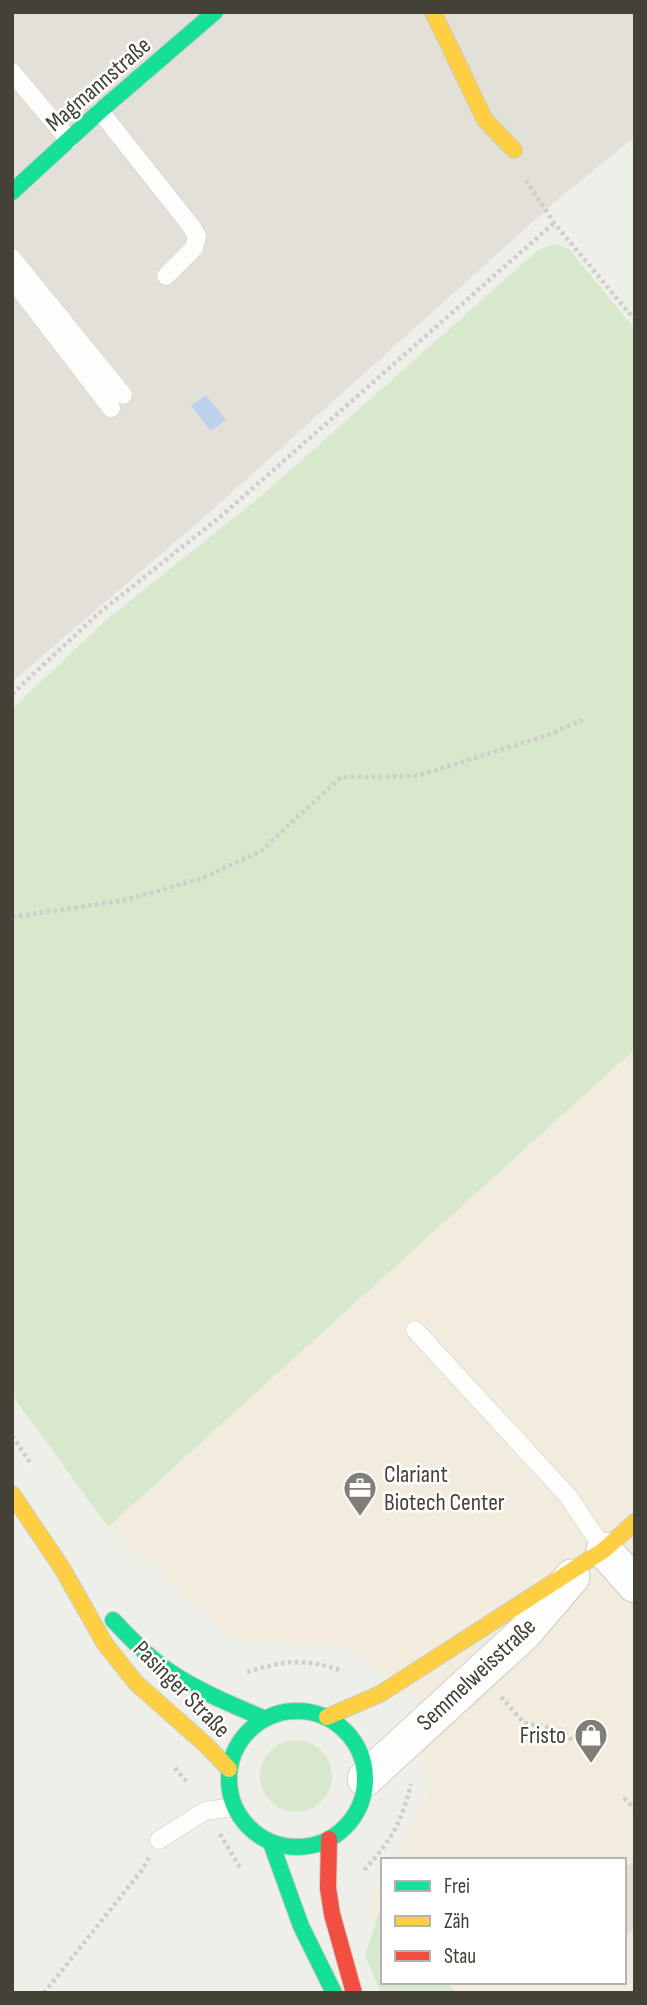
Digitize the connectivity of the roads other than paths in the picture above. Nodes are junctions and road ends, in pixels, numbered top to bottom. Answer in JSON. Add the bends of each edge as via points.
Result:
{"nodes":[{"id":1,"x":215,"y":12,"type":"edge"},
{"id":2,"x":433,"y":12,"type":"edge"},
{"id":3,"x":12,"y":72,"type":"edge"},
{"id":4,"x":100,"y":111,"type":"junction"},
{"id":5,"x":69,"y":140,"type":"junction"},
{"id":6,"x":514,"y":150,"type":"dead end"},
{"id":7,"x":12,"y":192,"type":"edge"},
{"id":8,"x":12,"y":258,"type":"edge"},
{"id":9,"x":166,"y":276,"type":"dead end"},
{"id":10,"x":12,"y":279,"type":"edge"},
{"id":11,"x":415,"y":1330,"type":"dead end"},
{"id":12,"x":12,"y":1494,"type":"edge"},
{"id":13,"x":635,"y":1522,"type":"edge"},
{"id":14,"x":593,"y":1557,"type":"junction"},
{"id":15,"x":62,"y":1568,"type":"junction"},
{"id":16,"x":635,"y":1585,"type":"edge"},
{"id":17,"x":327,"y":1717,"type":"junction"},
{"id":18,"x":265,"y":1719,"type":"junction"},
{"id":19,"x":229,"y":1769,"type":"junction"},
{"id":20,"x":365,"y":1779,"type":"junction"},
{"id":21,"x":234,"y":1807,"type":"junction"},
{"id":22,"x":329,"y":1839,"type":"junction"},
{"id":23,"x":159,"y":1840,"type":"dead end"},
{"id":24,"x":271,"y":1843,"type":"junction"},
{"id":25,"x":334,"y":1993,"type":"edge"},
{"id":26,"x":354,"y":1993,"type":"edge"}],
"edges":[{"from":1,"to":4,"type":"main road","name":"Magmannstraße"},
{"from":2,"to":6,"type":"main road","via":[[485,120]]},
{"from":3,"to":5,"type":"lane"},
{"from":4,"to":5,"type":"main road","name":"Magmannstraße"},
{"from":4,"to":9,"type":"lane","via":[[197,236],[194,248]]},
{"from":5,"to":7,"type":"main road","name":"Magmannstraße"},
{"from":8,"to":10,"type":"lane","via":[[117,402]]},
{"from":11,"to":14,"type":"lane","via":[[568,1496]]},
{"from":12,"to":15,"type":"main road","name":"Pasinger Straße"},
{"from":13,"to":14,"type":"main road","name":"Semmelweisstraße"},
{"from":14,"to":16,"type":"street"},
{"from":14,"to":17,"type":"main road","name":"Semmelweisstraße","via":[[380,1694]]},
{"from":14,"to":20,"type":"street","name":"Semmelweisstraße","via":[[525,1632]]},
{"from":15,"to":18,"type":"main road","name":"Pasinger Straße","via":[[145,1653],[178,1677]]},
{"from":15,"to":19,"type":"main road","name":"Pasinger Straße","via":[[105,1644],[136,1683]]},
{"from":17,"to":18,"type":"main road","via":[[300,1711]]},
{"from":17,"to":20,"type":"main road","via":[[357,1747]]},
{"from":18,"to":19,"type":"main road","via":[[248,1732]]},
{"from":19,"to":21,"type":"main road"},
{"from":20,"to":22,"type":"main road","via":[[355,1814]]},
{"from":21,"to":23,"type":"lane","via":[[205,1811]]},
{"from":21,"to":24,"type":"main road","via":[[243,1822]]},
{"from":22,"to":24,"type":"main road","via":[[300,1847]]},
{"from":22,"to":26,"type":"main road","via":[[332,1914]]},
{"from":24,"to":25,"type":"main road","via":[[301,1926]]}]}
